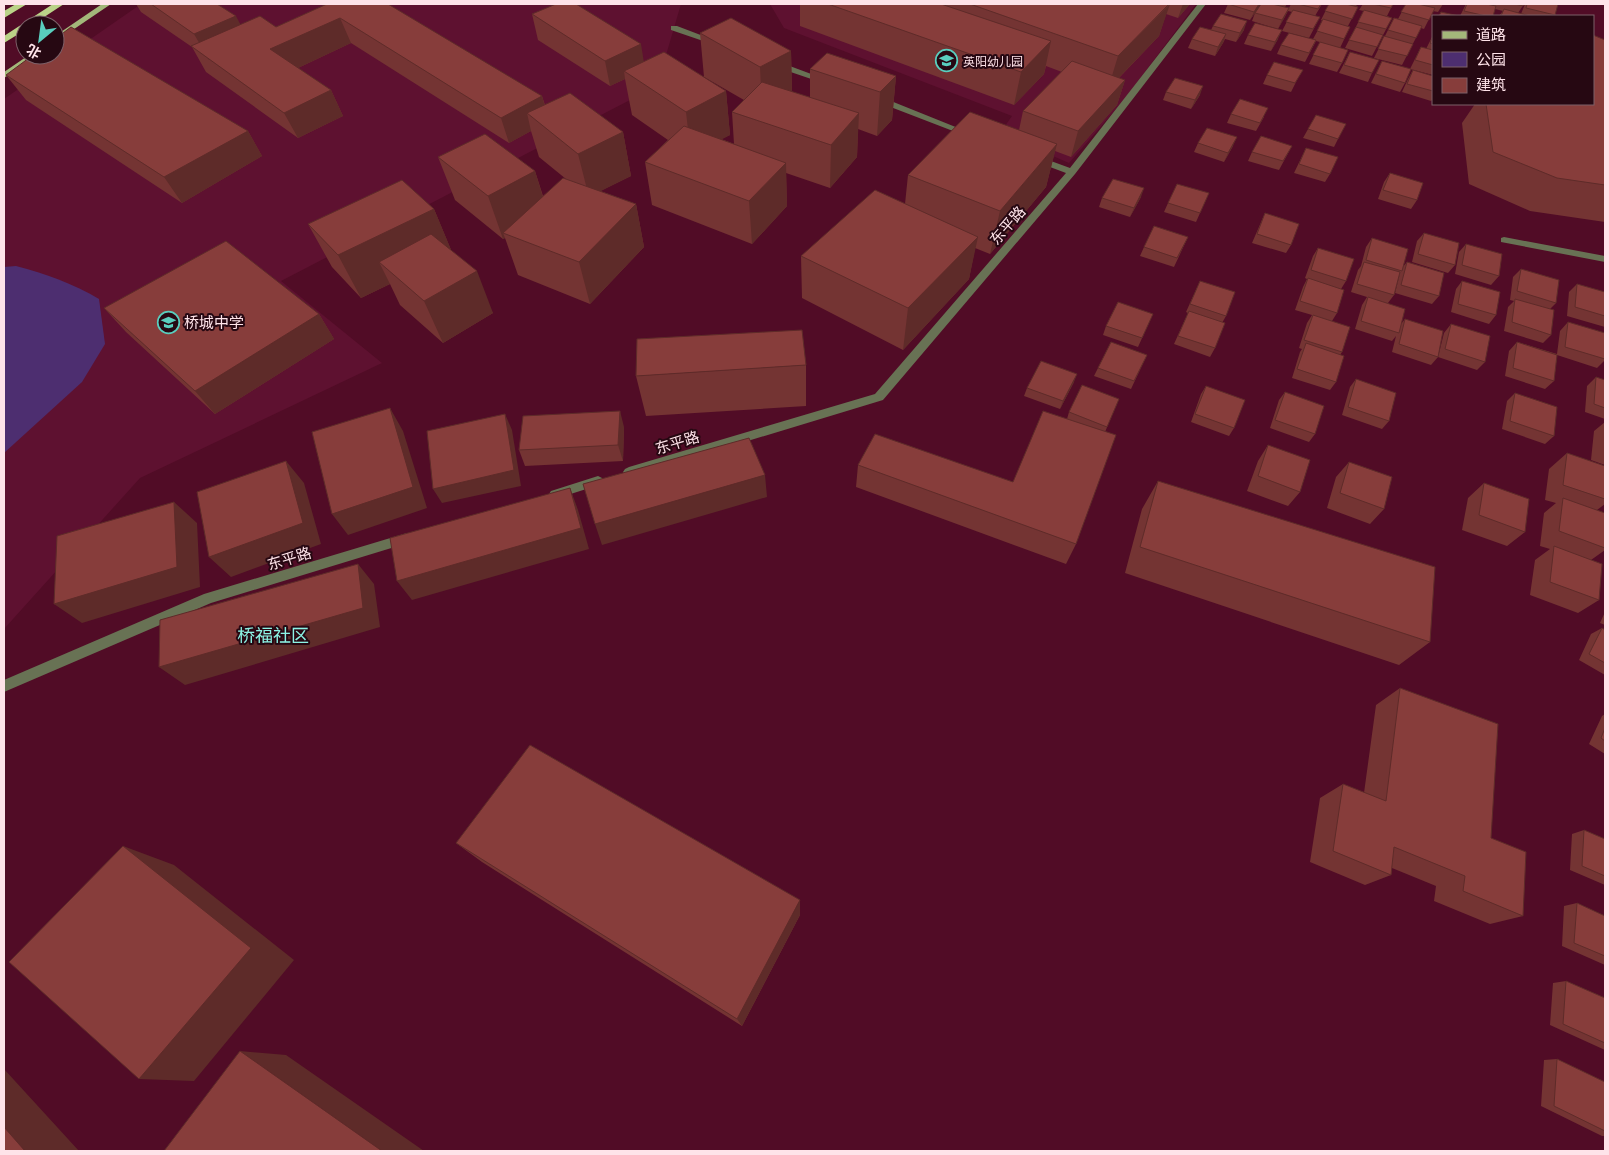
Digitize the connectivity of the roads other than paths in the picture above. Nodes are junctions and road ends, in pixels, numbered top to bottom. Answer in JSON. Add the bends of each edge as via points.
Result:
{"nodes":[{"id":1,"x":22,"y":4,"type":"edge"},
{"id":2,"x":60,"y":4,"type":"edge"},
{"id":3,"x":107,"y":4,"type":"edge"},
{"id":4,"x":1202,"y":4,"type":"edge"},
{"id":5,"x":43,"y":15,"type":"edge"},
{"id":6,"x":4,"y":16,"type":"edge"},
{"id":7,"x":674,"y":28,"type":"dead end"},
{"id":8,"x":15,"y":33,"type":"edge"},
{"id":9,"x":65,"y":33,"type":"edge"},
{"id":10,"x":4,"y":40,"type":"edge"},
{"id":11,"x":720,"y":44,"type":"edge"},
{"id":12,"x":765,"y":60,"type":"edge"},
{"id":13,"x":20,"y":65,"type":"edge"},
{"id":14,"x":4,"y":76,"type":"edge"},
{"id":15,"x":838,"y":86,"type":"edge"},
{"id":16,"x":866,"y":95,"type":"edge"},
{"id":17,"x":982,"y":139,"type":"edge"},
{"id":18,"x":1027,"y":155,"type":"edge"},
{"id":19,"x":1072,"y":172,"type":"junction"},
{"id":20,"x":1504,"y":240,"type":"dead end"},
{"id":21,"x":1605,"y":259,"type":"edge"},
{"id":22,"x":548,"y":496,"type":"edge"},
{"id":23,"x":416,"y":536,"type":"edge"},
{"id":24,"x":4,"y":686,"type":"edge"}],
"edges":[{"from":1,"to":6,"type":"highway"},
{"from":2,"to":5,"type":"highway"},
{"from":3,"to":9,"type":"main road"},
{"from":4,"to":19,"type":"street","name":"东平路"},
{"from":7,"to":11,"type":"street"},
{"from":8,"to":10,"type":"highway"},
{"from":12,"to":15,"type":"street"},
{"from":13,"to":14,"type":"main road"},
{"from":16,"to":17,"type":"street"},
{"from":18,"to":19,"type":"street"},
{"from":19,"to":22,"type":"street","name":"东平路","via":[[879,397]]},
{"from":20,"to":21,"type":"street"},
{"from":23,"to":24,"type":"street","name":"东平路","via":[[208,598]]}]}
